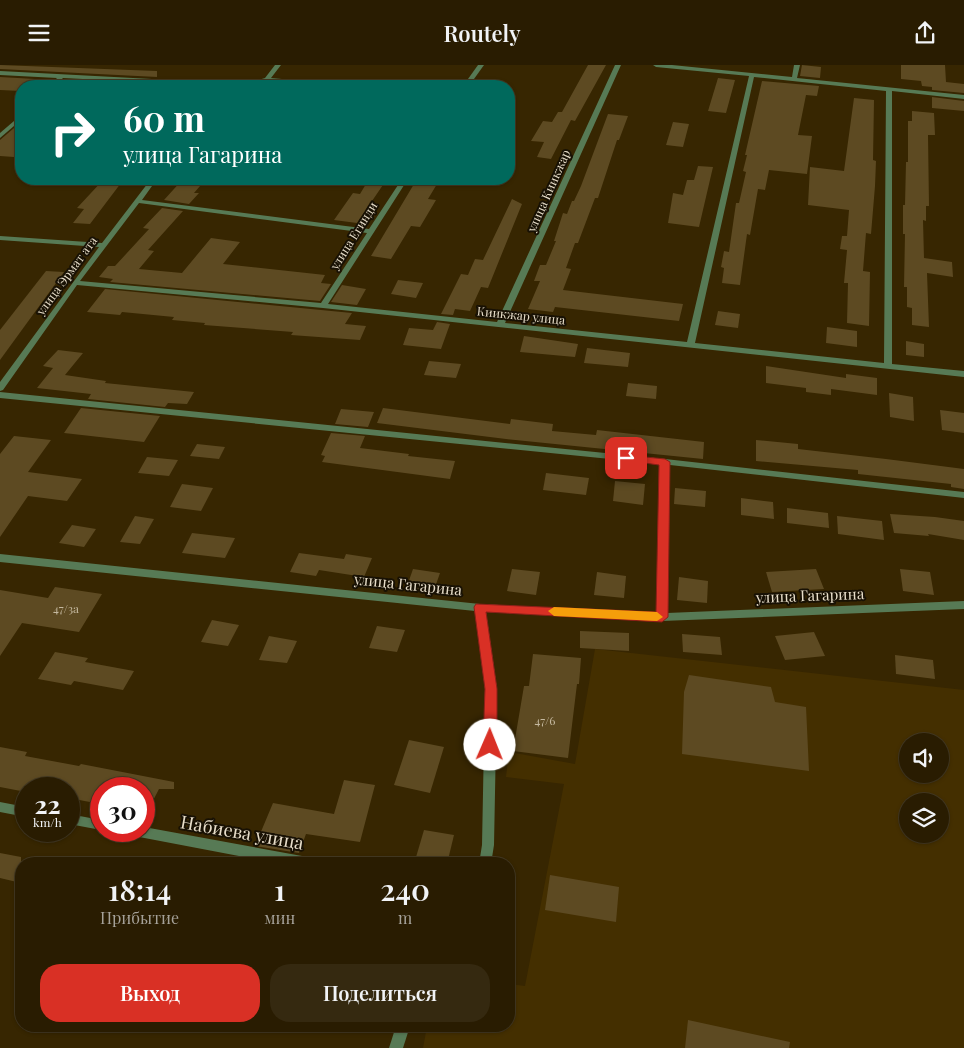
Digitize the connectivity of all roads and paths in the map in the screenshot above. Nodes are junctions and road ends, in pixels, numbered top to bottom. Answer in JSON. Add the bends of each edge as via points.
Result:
{"nodes":[{"id":1,"x":278,"y":65,"type":"edge"},
{"id":2,"x":482,"y":65,"type":"edge"},
{"id":3,"x":618,"y":65,"type":"edge"},
{"id":4,"x":656,"y":65,"type":"edge"},
{"id":5,"x":797,"y":65,"type":"edge"},
{"id":6,"x":0,"y":73,"type":"edge"},
{"id":7,"x":752,"y":75,"type":"junction"},
{"id":8,"x":62,"y":76,"type":"junction"},
{"id":9,"x":267,"y":79,"type":"junction"},
{"id":10,"x":794,"y":79,"type":"junction"},
{"id":11,"x":58,"y":80,"type":"edge"},
{"id":12,"x":128,"y":80,"type":"edge"},
{"id":13,"x":263,"y":80,"type":"edge"},
{"id":14,"x":277,"y":80,"type":"edge"},
{"id":15,"x":471,"y":80,"type":"edge"},
{"id":16,"x":889,"y":89,"type":"junction"},
{"id":17,"x":964,"y":97,"type":"edge"},
{"id":18,"x":15,"y":123,"type":"edge"},
{"id":19,"x":0,"y":137,"type":"edge"},
{"id":20,"x":149,"y":185,"type":"edge"},
{"id":21,"x":401,"y":185,"type":"edge"},
{"id":22,"x":136,"y":201,"type":"junction"},
{"id":23,"x":370,"y":231,"type":"junction"},
{"id":24,"x":0,"y":238,"type":"edge"},
{"id":25,"x":104,"y":245,"type":"junction"},
{"id":26,"x":75,"y":283,"type":"junction"},
{"id":27,"x":323,"y":306,"type":"junction"},
{"id":28,"x":500,"y":325,"type":"junction"},
{"id":29,"x":691,"y":344,"type":"junction"},
{"id":30,"x":888,"y":366,"type":"junction"},
{"id":31,"x":964,"y":374,"type":"edge"},
{"id":32,"x":0,"y":388,"type":"edge"},
{"id":33,"x":0,"y":395,"type":"edge"},
{"id":34,"x":665,"y":462,"type":"junction"},
{"id":35,"x":964,"y":495,"type":"edge"},
{"id":36,"x":0,"y":558,"type":"edge"},
{"id":37,"x":964,"y":605,"type":"edge"},
{"id":38,"x":480,"y":607,"type":"junction"},
{"id":39,"x":662,"y":617,"type":"junction"},
{"id":40,"x":0,"y":807,"type":"edge"},
{"id":41,"x":15,"y":810,"type":"edge"},
{"id":42,"x":155,"y":835,"type":"edge"},
{"id":43,"x":275,"y":857,"type":"edge"},
{"id":44,"x":486,"y":857,"type":"edge"},
{"id":45,"x":401,"y":1032,"type":"edge"},
{"id":46,"x":396,"y":1048,"type":"edge"}],
"edges":[{"from":1,"to":9,"type":"street"},
{"from":2,"to":15,"type":"street"},
{"from":3,"to":28,"type":"street","name":"улица Киикжар"},
{"from":4,"to":7,"type":"street"},
{"from":5,"to":10,"type":"street"},
{"from":6,"to":8,"type":"street"},
{"from":7,"to":10,"type":"street"},
{"from":7,"to":29,"type":"street"},
{"from":8,"to":11,"type":"street"},
{"from":8,"to":12,"type":"street"},
{"from":9,"to":13,"type":"street"},
{"from":9,"to":14,"type":"street"},
{"from":10,"to":16,"type":"street"},
{"from":16,"to":17,"type":"street"},
{"from":16,"to":30,"type":"street"},
{"from":18,"to":19,"type":"street"},
{"from":20,"to":22,"type":"street","name":"улица Эрмат ата"},
{"from":21,"to":23,"type":"street","name":"улица Егинди"},
{"from":22,"to":23,"type":"street"},
{"from":22,"to":25,"type":"street","name":"улица Эрмат ата"},
{"from":23,"to":27,"type":"street","name":"улица Егинди"},
{"from":24,"to":25,"type":"street"},
{"from":25,"to":26,"type":"street","name":"улица Эрмат ата"},
{"from":26,"to":27,"type":"street","name":"Киикжар улица"},
{"from":26,"to":32,"type":"street","name":"улица Эрмат ата"},
{"from":27,"to":28,"type":"street","name":"Киикжар улица"},
{"from":28,"to":29,"type":"street","name":"Киикжар улица"},
{"from":29,"to":30,"type":"street","name":"Киикжар улица"},
{"from":30,"to":31,"type":"street","name":"Киикжар улица"},
{"from":33,"to":34,"type":"street"},
{"from":34,"to":35,"type":"street"},
{"from":34,"to":39,"type":"street"},
{"from":36,"to":38,"type":"street","name":"улица Гагарина"},
{"from":37,"to":39,"type":"street","name":"улица Гагарина"},
{"from":38,"to":39,"type":"street","name":"улица Гагарина"},
{"from":38,"to":44,"type":"street","via":[[491,689]]},
{"from":40,"to":41,"type":"street"},
{"from":42,"to":43,"type":"street","name":"Набиева улица"},
{"from":45,"to":46,"type":"street"}]}
